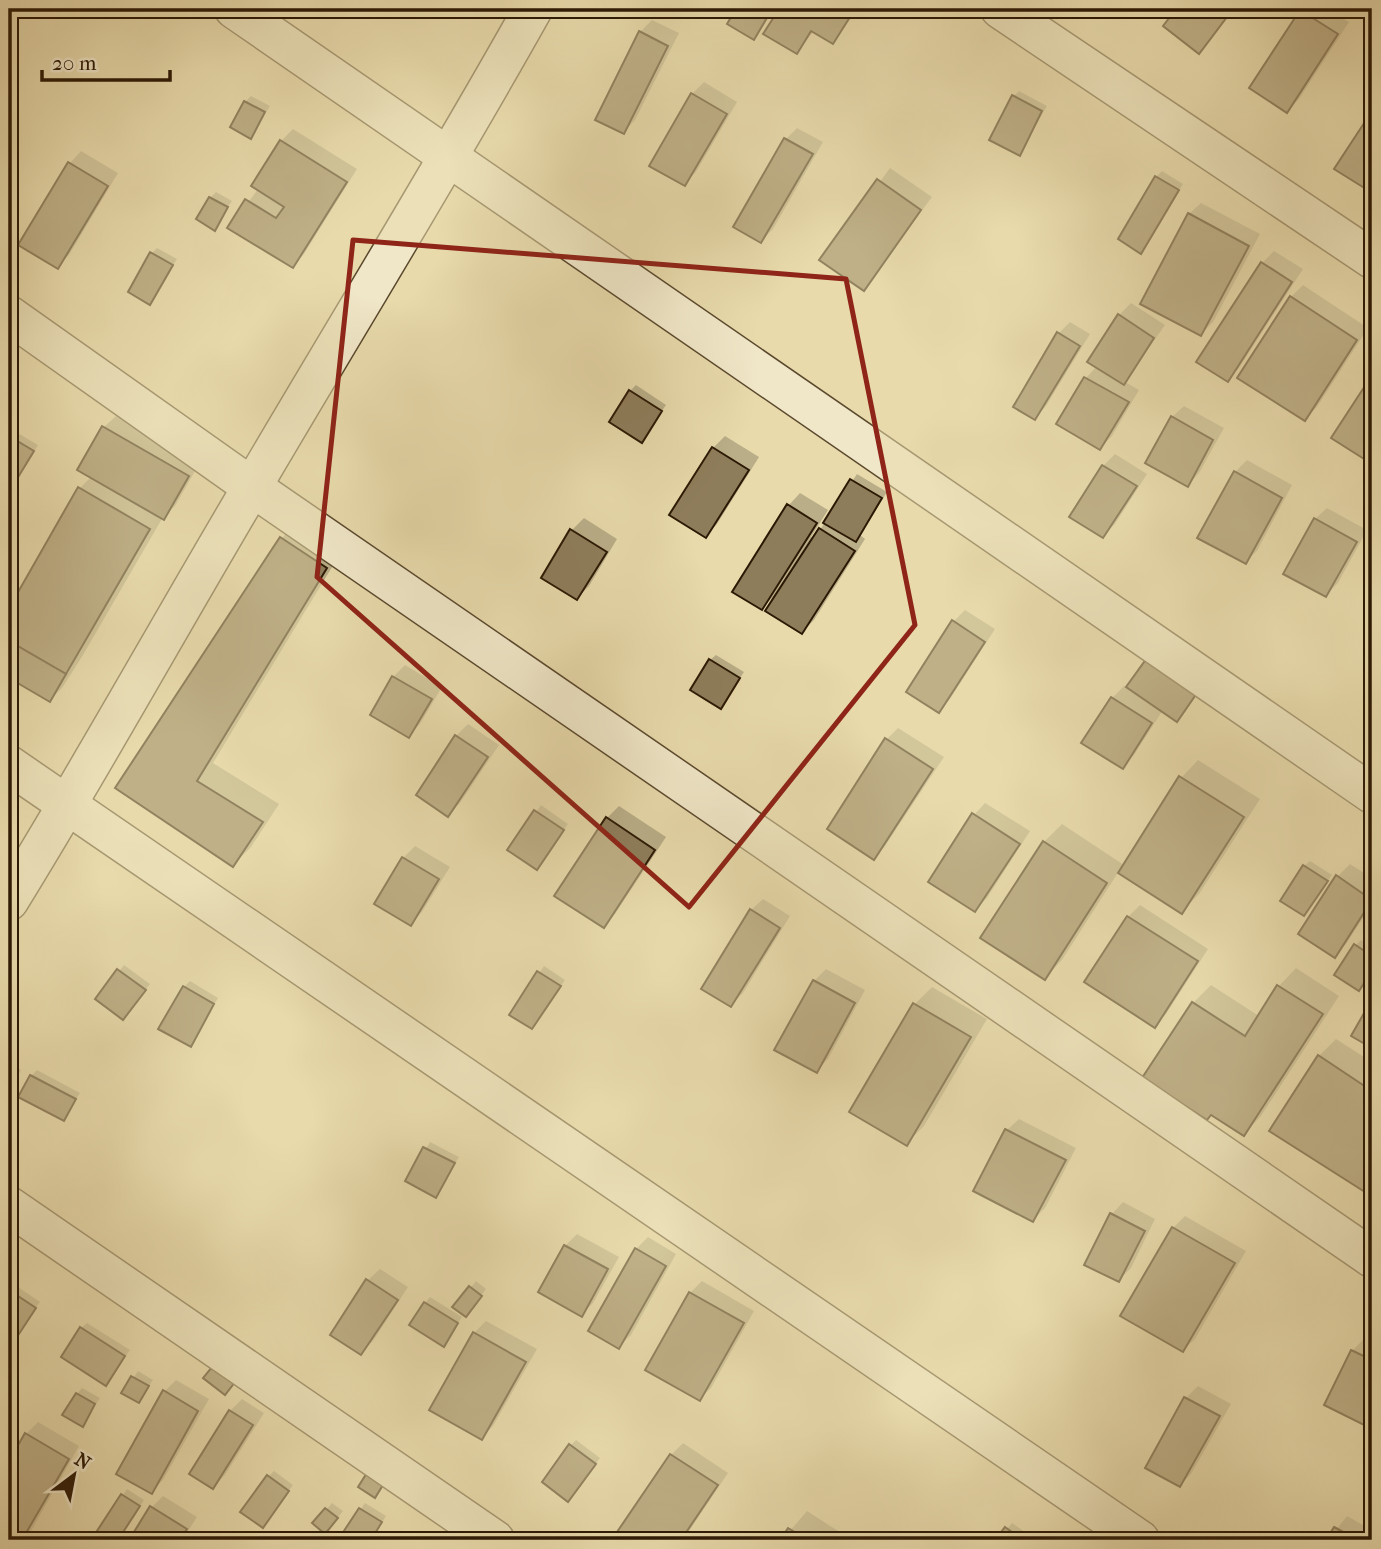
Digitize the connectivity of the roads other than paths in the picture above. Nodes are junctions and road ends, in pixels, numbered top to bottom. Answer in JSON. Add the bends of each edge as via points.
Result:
{"nodes":[{"id":1,"x":234,"y":9,"type":"edge"},
{"id":2,"x":533,"y":9,"type":"edge"},
{"id":3,"x":1000,"y":9,"type":"edge"},
{"id":4,"x":449,"y":159,"type":"junction"},
{"id":5,"x":1372,"y":259,"type":"edge"},
{"id":6,"x":9,"y":316,"type":"edge"},
{"id":7,"x":252,"y":487,"type":"junction"},
{"id":8,"x":9,"y":765,"type":"edge"},
{"id":9,"x":1372,"y":794,"type":"edge"},
{"id":10,"x":67,"y":807,"type":"junction"},
{"id":11,"x":9,"y":901,"type":"edge"},
{"id":12,"x":9,"y":1206,"type":"edge"},
{"id":13,"x":1372,"y":1258,"type":"edge"},
{"id":14,"x":495,"y":1540,"type":"edge"},
{"id":15,"x":1140,"y":1540,"type":"edge"}],
"edges":[{"from":1,"to":4,"type":"street"},
{"from":2,"to":4,"type":"street"},
{"from":3,"to":5,"type":"street"},
{"from":4,"to":7,"type":"street"},
{"from":4,"to":9,"type":"street"},
{"from":6,"to":7,"type":"street"},
{"from":7,"to":10,"type":"street"},
{"from":7,"to":13,"type":"street"},
{"from":8,"to":10,"type":"street"},
{"from":10,"to":11,"type":"street"},
{"from":10,"to":15,"type":"street"},
{"from":12,"to":14,"type":"street"}]}
